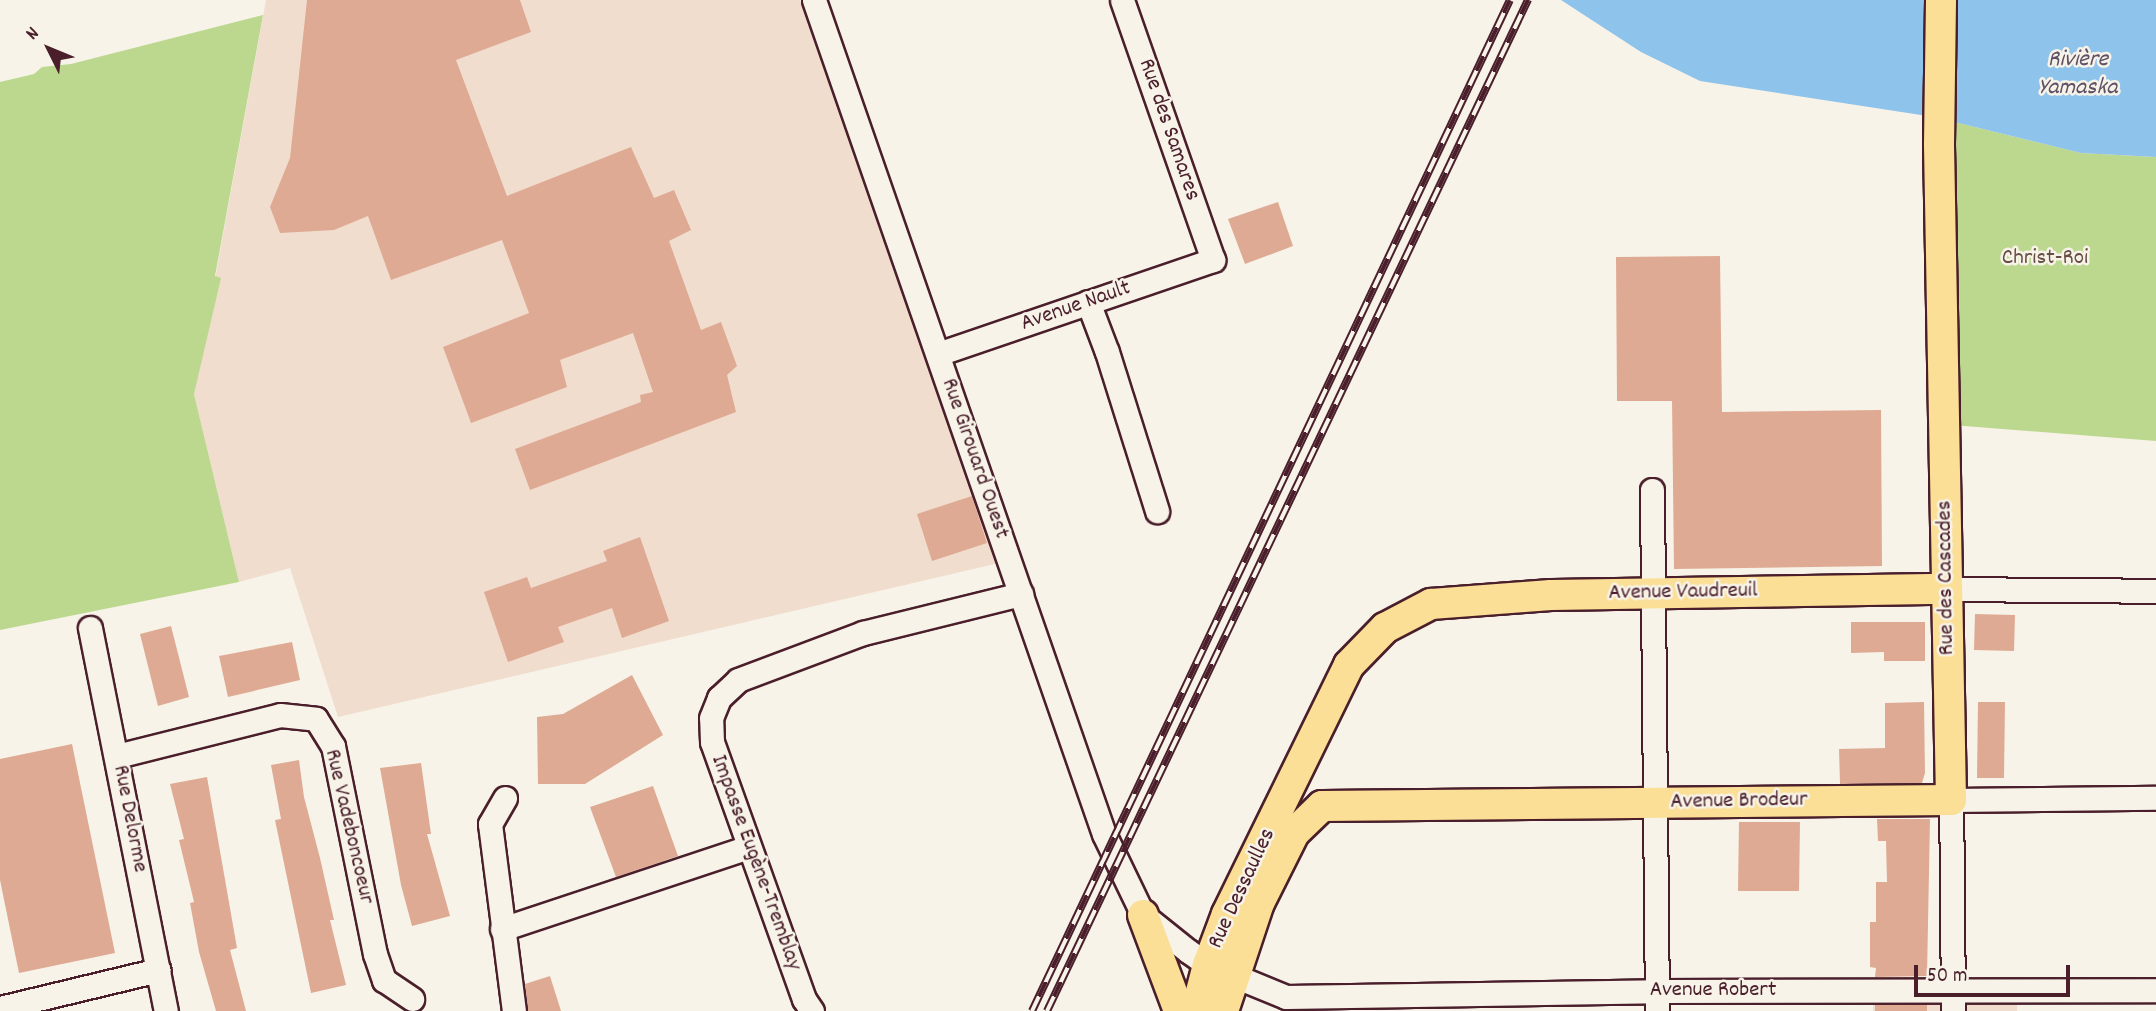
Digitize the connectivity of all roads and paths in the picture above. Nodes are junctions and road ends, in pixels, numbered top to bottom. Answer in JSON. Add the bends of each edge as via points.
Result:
{"nodes":[{"id":1,"x":814,"y":0,"type":"edge"},
{"id":2,"x":1122,"y":0,"type":"edge"},
{"id":3,"x":1941,"y":0,"type":"edge"},
{"id":4,"x":1213,"y":260,"type":"joint"},
{"id":5,"x":1088,"y":302,"type":"junction"},
{"id":6,"x":938,"y":355,"type":"junction"},
{"id":7,"x":1652,"y":490,"type":"dead end"},
{"id":8,"x":1157,"y":510,"type":"dead end"},
{"id":9,"x":1947,"y":589,"type":"junction"},
{"id":10,"x":2156,"y":591,"type":"edge"},
{"id":11,"x":1653,"y":593,"type":"junction"},
{"id":12,"x":1021,"y":594,"type":"junction"},
{"id":13,"x":90,"y":628,"type":"dead end"},
{"id":14,"x":117,"y":756,"type":"junction"},
{"id":15,"x":1298,"y":770,"type":"junction"},
{"id":16,"x":505,"y":798,"type":"dead end"},
{"id":17,"x":2156,"y":798,"type":"edge"},
{"id":18,"x":1951,"y":800,"type":"junction"},
{"id":19,"x":1656,"y":803,"type":"junction"},
{"id":20,"x":1322,"y":806,"type":"junction"},
{"id":21,"x":749,"y":847,"type":"junction"},
{"id":22,"x":1143,"y":915,"type":"junction"},
{"id":23,"x":502,"y":929,"type":"junction"},
{"id":24,"x":158,"y":970,"type":"junction"},
{"id":25,"x":1220,"y":970,"type":"junction"},
{"id":26,"x":2156,"y":990,"type":"edge"},
{"id":27,"x":412,"y":999,"type":"dead end"},
{"id":28,"x":1657,"y":1001,"type":"edge"},
{"id":29,"x":1953,"y":1001,"type":"edge"},
{"id":30,"x":0,"y":1008,"type":"edge"},
{"id":31,"x":806,"y":1010,"type":"edge"},
{"id":32,"x":166,"y":1011,"type":"edge"},
{"id":33,"x":514,"y":1011,"type":"edge"},
{"id":34,"x":1179,"y":1011,"type":"edge"},
{"id":35,"x":1196,"y":1011,"type":"edge"},
{"id":36,"x":1223,"y":1011,"type":"edge"}],
"edges":[{"from":1,"to":6,"type":"street","name":"Rue Girouard Ouest"},
{"from":2,"to":4,"type":"street","name":"Rue des Samares"},
{"from":3,"to":9,"type":"main road","name":"Rue des Cascades"},
{"from":4,"to":5,"type":"street","name":"Avenue Nault"},
{"from":5,"to":6,"type":"street","name":"Avenue Nault"},
{"from":5,"to":8,"type":"street"},
{"from":6,"to":12,"type":"street","name":"Rue Girouard Ouest"},
{"from":7,"to":11,"type":"street"},
{"from":9,"to":10,"type":"street","name":"Avenue Vaudreuil"},
{"from":9,"to":11,"type":"main road","name":"Avenue Vaudreuil"},
{"from":9,"to":18,"type":"main road","name":"Rue des Cascades"},
{"from":11,"to":15,"type":"main road","name":"Avenue Vaudreuil","via":[[1431,604],[1385,628],[1349,665]]},
{"from":11,"to":19,"type":"street"},
{"from":12,"to":21,"type":"street","name":"Impasse Eugène-Tremblay","via":[[863,633],[738,680],[719,698],[711,718],[712,743]]},
{"from":12,"to":22,"type":"street","name":"Rue Girouard Ouest","via":[[1104,834]]},
{"from":13,"to":14,"type":"street","name":"Rue Delorme"},
{"from":14,"to":24,"type":"street","name":"Rue Delorme"},
{"from":14,"to":27,"type":"street","name":"Rue Vadeboncoeur","via":[[281,715],[316,719],[333,746],[375,954],[384,979]]},
{"from":15,"to":20,"type":"main road","via":[[1306,792]]},
{"from":15,"to":25,"type":"main road","name":"Rue Dessaulles","via":[[1227,914]]},
{"from":16,"to":23,"type":"street","via":[[490,824]]},
{"from":17,"to":18,"type":"street","name":"Avenue Brodeur"},
{"from":18,"to":19,"type":"main road","name":"Avenue Brodeur"},
{"from":18,"to":29,"type":"street","name":"Rue des Cascades"},
{"from":19,"to":20,"type":"main road","name":"Avenue Brodeur"},
{"from":19,"to":28,"type":"street"},
{"from":20,"to":25,"type":"main road","name":"Rue Dessaulles","via":[[1294,833]]},
{"from":21,"to":23,"type":"street"},
{"from":21,"to":31,"type":"street","name":"Impasse Eugène-Tremblay"},
{"from":22,"to":25,"type":"street","name":"Avenue Robert"},
{"from":22,"to":34,"type":"main road"},
{"from":23,"to":33,"type":"street"},
{"from":24,"to":30,"type":"street"},
{"from":24,"to":32,"type":"street","name":"Rue Delorme"},
{"from":25,"to":28,"type":"street","name":"Avenue Robert","via":[[1286,998]]},
{"from":25,"to":35,"type":"main road","name":"Rue Dessaulles"},
{"from":25,"to":36,"type":"main road","name":"Rue Dessaulles"},
{"from":26,"to":29,"type":"street","name":"Avenue Robert"},
{"from":28,"to":29,"type":"street","name":"Avenue Robert"}]}
